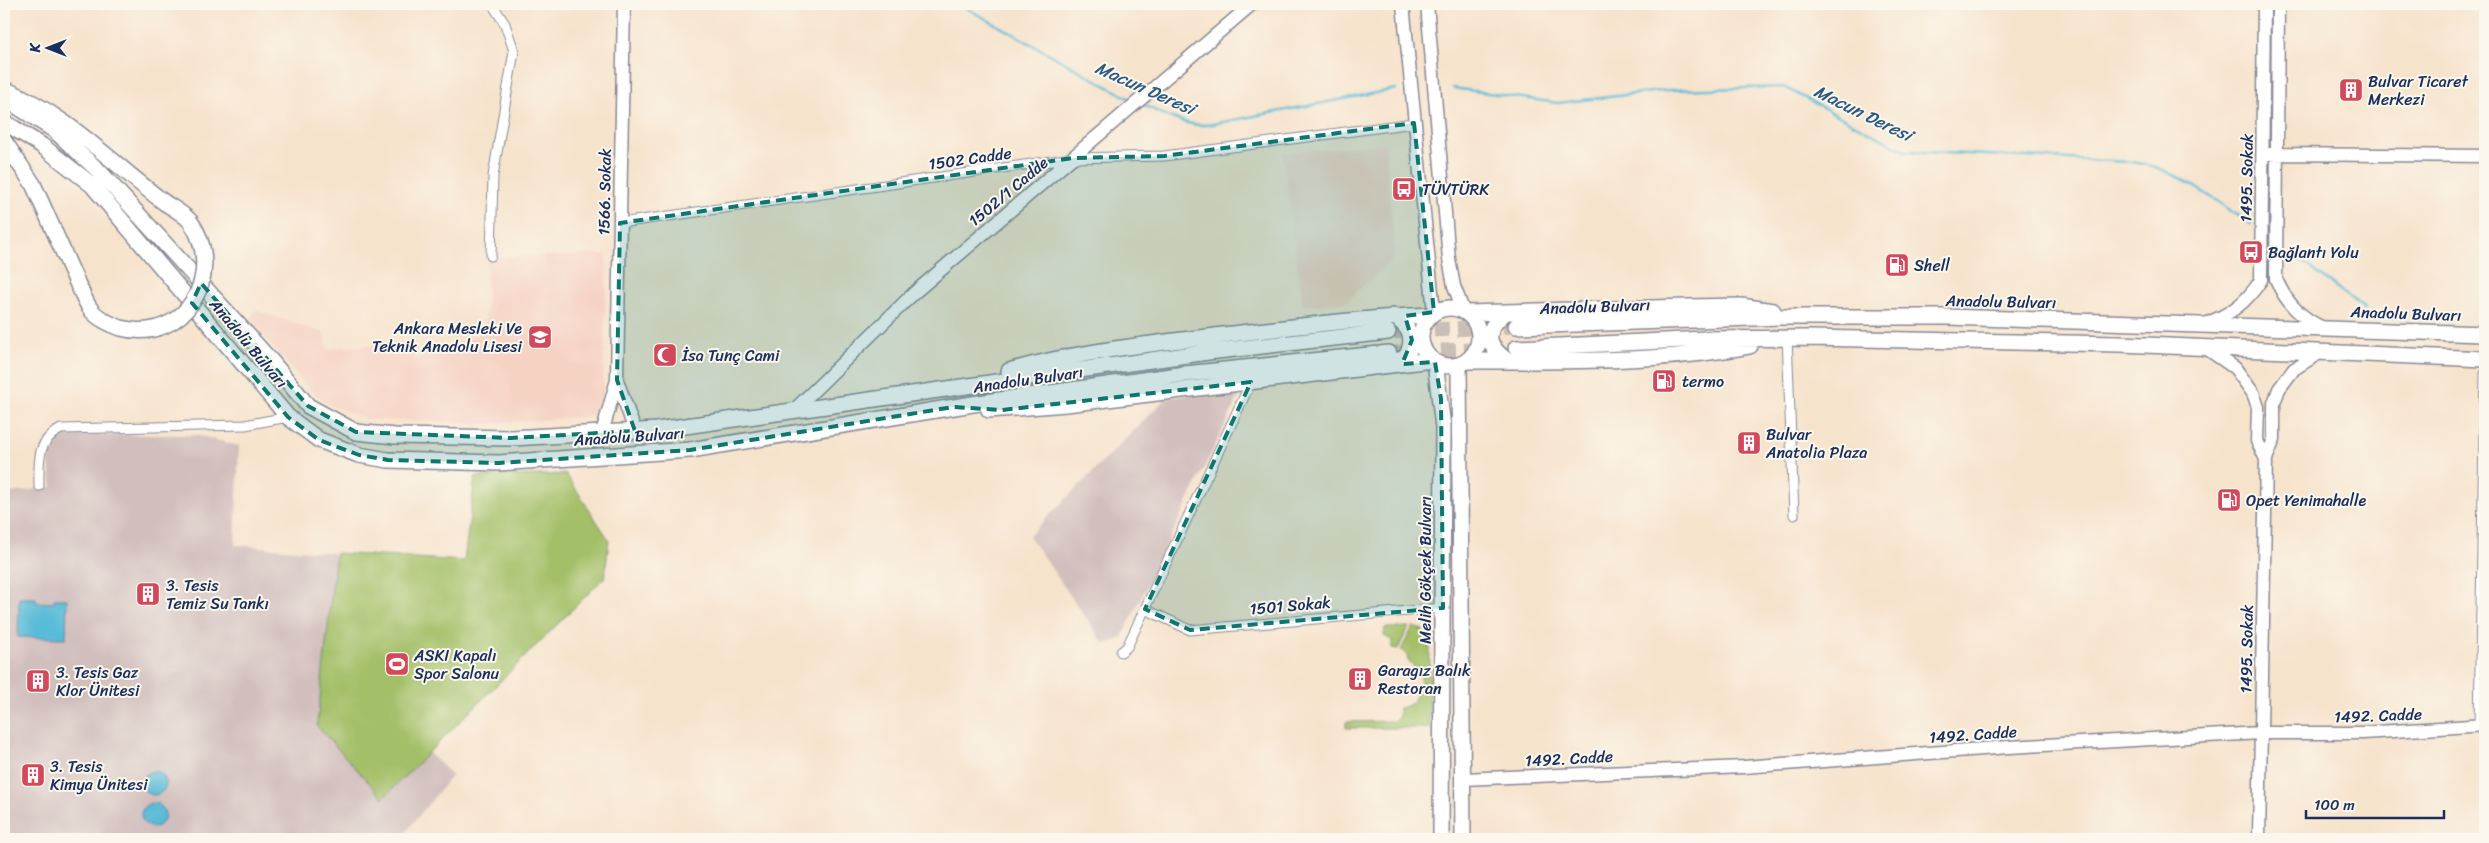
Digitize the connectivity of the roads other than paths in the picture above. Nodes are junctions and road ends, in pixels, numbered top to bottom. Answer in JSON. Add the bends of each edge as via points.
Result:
{"nodes":[{"id":1,"x":492,"y":4,"type":"edge"},
{"id":2,"x":624,"y":4,"type":"edge"},
{"id":3,"x":1252,"y":4,"type":"edge"},
{"id":4,"x":1403,"y":4,"type":"edge"},
{"id":5,"x":1427,"y":4,"type":"edge"},
{"id":6,"x":2264,"y":4,"type":"edge"},
{"id":7,"x":2278,"y":4,"type":"edge"},
{"id":8,"x":4,"y":88,"type":"edge"},
{"id":9,"x":4,"y":98,"type":"edge"},
{"id":10,"x":4,"y":122,"type":"edge"},
{"id":11,"x":1437,"y":122,"type":"junction"},
{"id":12,"x":1414,"y":123,"type":"junction"},
{"id":13,"x":4,"y":141,"type":"edge"},
{"id":14,"x":2263,"y":154,"type":"junction"},
{"id":15,"x":2277,"y":154,"type":"junction"},
{"id":16,"x":2485,"y":156,"type":"edge"},
{"id":17,"x":1073,"y":158,"type":"junction"},
{"id":18,"x":620,"y":223,"type":"junction"},
{"id":19,"x":2262,"y":234,"type":"junction"},
{"id":20,"x":2276,"y":234,"type":"junction"},
{"id":21,"x":491,"y":256,"type":"dead end"},
{"id":22,"x":1465,"y":312,"type":"junction"},
{"id":23,"x":1506,"y":312,"type":"junction"},
{"id":24,"x":1432,"y":313,"type":"junction"},
{"id":25,"x":1394,"y":316,"type":"junction"},
{"id":26,"x":1816,"y":317,"type":"junction"},
{"id":27,"x":2205,"y":324,"type":"junction"},
{"id":28,"x":1516,"y":326,"type":"tunnel mouth"},
{"id":29,"x":2323,"y":328,"type":"junction"},
{"id":30,"x":1388,"y":332,"type":"tunnel mouth"},
{"id":31,"x":2485,"y":334,"type":"edge"},
{"id":32,"x":1783,"y":337,"type":"junction"},
{"id":33,"x":2205,"y":347,"type":"junction"},
{"id":34,"x":2322,"y":352,"type":"junction"},
{"id":35,"x":1512,"y":354,"type":"junction"},
{"id":36,"x":1389,"y":359,"type":"junction"},
{"id":37,"x":2485,"y":359,"type":"edge"},
{"id":38,"x":1434,"y":361,"type":"junction"},
{"id":39,"x":1463,"y":363,"type":"junction"},
{"id":40,"x":2485,"y":374,"type":"edge"},
{"id":41,"x":617,"y":380,"type":"junction"},
{"id":42,"x":1251,"y":382,"type":"junction"},
{"id":43,"x":963,"y":386,"type":"junction"},
{"id":44,"x":953,"y":407,"type":"junction"},
{"id":45,"x":793,"y":411,"type":"junction"},
{"id":46,"x":288,"y":417,"type":"junction"},
{"id":47,"x":635,"y":431,"type":"junction"},
{"id":48,"x":602,"y":433,"type":"junction"},
{"id":49,"x":2266,"y":459,"type":"junction"},
{"id":50,"x":39,"y":486,"type":"dead end"},
{"id":51,"x":1794,"y":516,"type":"dead end"},
{"id":52,"x":2484,"y":573,"type":"edge"},
{"id":53,"x":1443,"y":608,"type":"junction"},
{"id":54,"x":1145,"y":609,"type":"junction"},
{"id":55,"x":1121,"y":652,"type":"dead end"},
{"id":56,"x":2482,"y":725,"type":"edge"},
{"id":57,"x":2261,"y":733,"type":"junction"},
{"id":58,"x":1463,"y":779,"type":"junction"},
{"id":59,"x":1442,"y":839,"type":"edge"},
{"id":60,"x":1464,"y":839,"type":"edge"},
{"id":61,"x":2259,"y":839,"type":"edge"}],
"edges":[{"from":1,"to":21,"type":"street","via":[[505,24],[514,52],[492,176]]},
{"from":2,"to":18,"type":"street","name":"1566. Sokak"},
{"from":3,"to":17,"type":"street","name":"1502/1 Cadde"},
{"from":4,"to":12,"type":"street"},
{"from":5,"to":11,"type":"street"},
{"from":6,"to":14,"type":"street","name":"1495. Sokak"},
{"from":7,"to":15,"type":"street","name":"1495. Sokak"},
{"from":8,"to":13,"type":"main road","bridge":true,"via":[[30,99],[71,125],[189,220],[204,250],[205,270],[198,293],[187,311],[177,320],[158,328],[137,332],[113,326],[92,311],[33,184]]},
{"from":9,"to":48,"type":"main road","name":"Anadolu Bulvarı","via":[[54,130],[100,172],[308,406],[331,420],[356,432],[395,436],[511,438]]},
{"from":10,"to":46,"type":"main road","name":"Anadolu Bulvarı","via":[[92,185]]},
{"from":11,"to":12,"type":"street"},
{"from":11,"to":22,"type":"street","via":[[1449,259],[1454,286]]},
{"from":12,"to":17,"type":"street","name":"1502 Cadde","via":[[1164,156]]},
{"from":12,"to":24,"type":"street"},
{"from":14,"to":15,"type":"street"},
{"from":14,"to":19,"type":"street","name":"1495. Sokak"},
{"from":15,"to":16,"type":"street"},
{"from":15,"to":20,"type":"street","name":"1495. Sokak"},
{"from":17,"to":18,"type":"street","name":"1502 Cadde"},
{"from":17,"to":45,"type":"street","name":"1502/1 Cadde","via":[[914,293]]},
{"from":18,"to":41,"type":"street","name":"1566. Sokak"},
{"from":19,"to":20,"type":"street"},
{"from":19,"to":27,"type":"street","name":"1495. Sokak","via":[[2261,280],[2234,311]]},
{"from":20,"to":29,"type":"street","name":"1495. Sokak","via":[[2276,279],[2283,295],[2304,317]]},
{"from":22,"to":23,"type":"main road"},
{"from":22,"to":24,"type":"main road","via":[[1454,308]]},
{"from":22,"to":39,"type":"main road","via":[[1474,320],[1479,337],[1478,346]]},
{"from":23,"to":26,"type":"main road","via":[[1741,306]]},
{"from":23,"to":35,"type":"main road","via":[[1494,321],[1489,332],[1498,353]]},
{"from":24,"to":25,"type":"main road"},
{"from":24,"to":38,"type":"main road","via":[[1422,329],[1421,338],[1422,346]]},
{"from":25,"to":36,"type":"main road","via":[[1409,330],[1412,340],[1406,357]]},
{"from":25,"to":43,"type":"main road","via":[[1184,340],[1062,358]]},
{"from":26,"to":27,"type":"main road","name":"Anadolu Bulvarı"},
{"from":26,"to":28,"type":"main road","name":"Anadolu Bulvarı"},
{"from":27,"to":29,"type":"main road","name":"Anadolu Bulvarı"},
{"from":29,"to":31,"type":"main road","name":"Anadolu Bulvarı"},
{"from":30,"to":43,"type":"main road","name":"Anadolu Bulvarı","via":[[1208,352]]},
{"from":32,"to":33,"type":"main road"},
{"from":32,"to":35,"type":"main road"},
{"from":32,"to":51,"type":"street"},
{"from":33,"to":34,"type":"main road"},
{"from":33,"to":49,"type":"street","name":"1495. Sokak","via":[[2235,368],[2249,387],[2258,407],[2257,441]]},
{"from":34,"to":37,"type":"main road"},
{"from":34,"to":49,"type":"street","name":"1495. Sokak","via":[[2294,369],[2279,390],[2274,403],[2274,439]]},
{"from":35,"to":39,"type":"main road"},
{"from":36,"to":38,"type":"main road"},
{"from":36,"to":42,"type":"main road"},
{"from":36,"to":44,"type":"main road","name":"Anadolu Bulvarı","via":[[1211,371]]},
{"from":38,"to":39,"type":"main road","via":[[1442,366]]},
{"from":38,"to":53,"type":"main road","name":"Melih Gökçek Bulvarı","via":[[1443,428]]},
{"from":39,"to":58,"type":"main road"},
{"from":40,"to":52,"type":"street"},
{"from":41,"to":47,"type":"street"},
{"from":41,"to":48,"type":"street"},
{"from":42,"to":44,"type":"main road","via":[[1002,410]]},
{"from":42,"to":54,"type":"street"},
{"from":43,"to":45,"type":"main road","name":"Anadolu Bulvarı"},
{"from":44,"to":46,"type":"main road","name":"Anadolu Bulvarı","via":[[690,450],[499,463],[388,460],[359,455],[319,440]]},
{"from":45,"to":47,"type":"main road","name":"Anadolu Bulvarı"},
{"from":46,"to":50,"type":"street","via":[[236,425],[61,428],[48,435],[39,455]]},
{"from":47,"to":48,"type":"main road","name":"Anadolu Bulvarı"},
{"from":49,"to":57,"type":"street","name":"1495. Sokak"},
{"from":52,"to":56,"type":"street"},
{"from":53,"to":54,"type":"street","name":"1501 Sokak","via":[[1190,630]]},
{"from":53,"to":59,"type":"main road","name":"Melih Gökçek Bulvarı"},
{"from":54,"to":55,"type":"street","via":[[1127,647]]},
{"from":56,"to":57,"type":"street","name":"1492. Cadde","via":[[2363,733]]},
{"from":57,"to":58,"type":"street","name":"1492. Cadde","via":[[1744,766]]},
{"from":57,"to":61,"type":"street","name":"1495. Sokak"},
{"from":58,"to":60,"type":"main road"}]}
